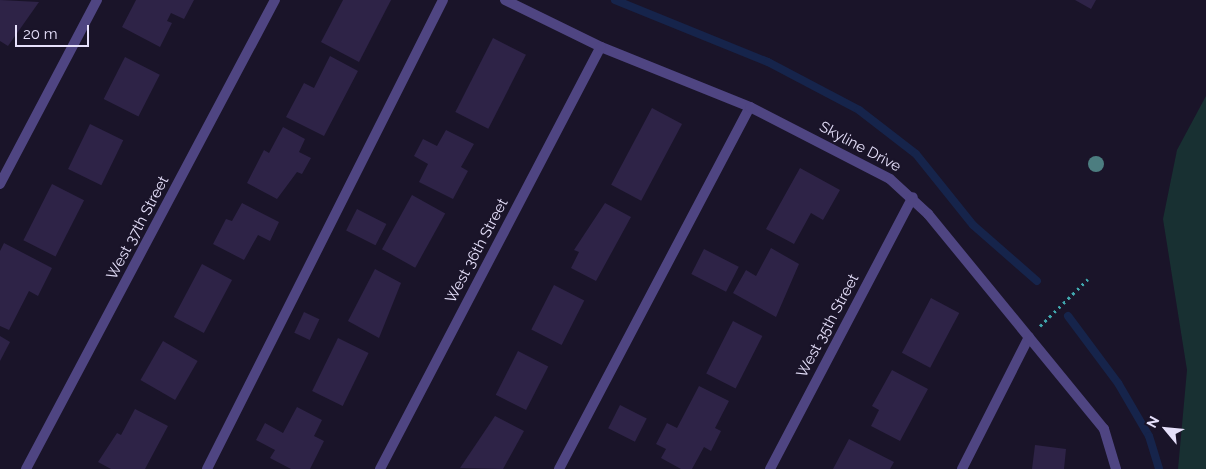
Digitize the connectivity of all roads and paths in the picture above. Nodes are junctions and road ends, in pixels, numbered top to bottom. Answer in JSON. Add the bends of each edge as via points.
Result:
{"nodes":[{"id":1,"x":97,"y":0,"type":"edge"},
{"id":2,"x":275,"y":0,"type":"edge"},
{"id":3,"x":443,"y":0,"type":"edge"},
{"id":4,"x":505,"y":0,"type":"edge"},
{"id":5,"x":601,"y":47,"type":"junction"},
{"id":6,"x":750,"y":107,"type":"junction"},
{"id":7,"x":0,"y":184,"type":"edge"},
{"id":8,"x":913,"y":197,"type":"junction"},
{"id":9,"x":1088,"y":278,"type":"dead end"},
{"id":10,"x":1029,"y":337,"type":"junction"},
{"id":11,"x":26,"y":469,"type":"edge"},
{"id":12,"x":207,"y":469,"type":"edge"},
{"id":13,"x":380,"y":469,"type":"edge"},
{"id":14,"x":559,"y":469,"type":"edge"},
{"id":15,"x":770,"y":469,"type":"edge"},
{"id":16,"x":962,"y":469,"type":"edge"},
{"id":17,"x":1116,"y":469,"type":"edge"}],
"edges":[{"from":1,"to":7,"type":"street"},
{"from":2,"to":11,"type":"street","name":"West 37th Street"},
{"from":3,"to":12,"type":"street"},
{"from":4,"to":5,"type":"street","name":"Skyline Drive"},
{"from":5,"to":6,"type":"street","name":"Skyline Drive"},
{"from":5,"to":13,"type":"street","name":"West 36th Street"},
{"from":6,"to":8,"type":"street","name":"Skyline Drive","via":[[890,179]]},
{"from":6,"to":14,"type":"street"},
{"from":8,"to":10,"type":"street","name":"Skyline Drive"},
{"from":8,"to":15,"type":"street","name":"West 35th Street"},
{"from":9,"to":10,"type":"path"},
{"from":10,"to":16,"type":"street"},
{"from":10,"to":17,"type":"street","name":"Skyline Drive","via":[[1104,429]]}]}
